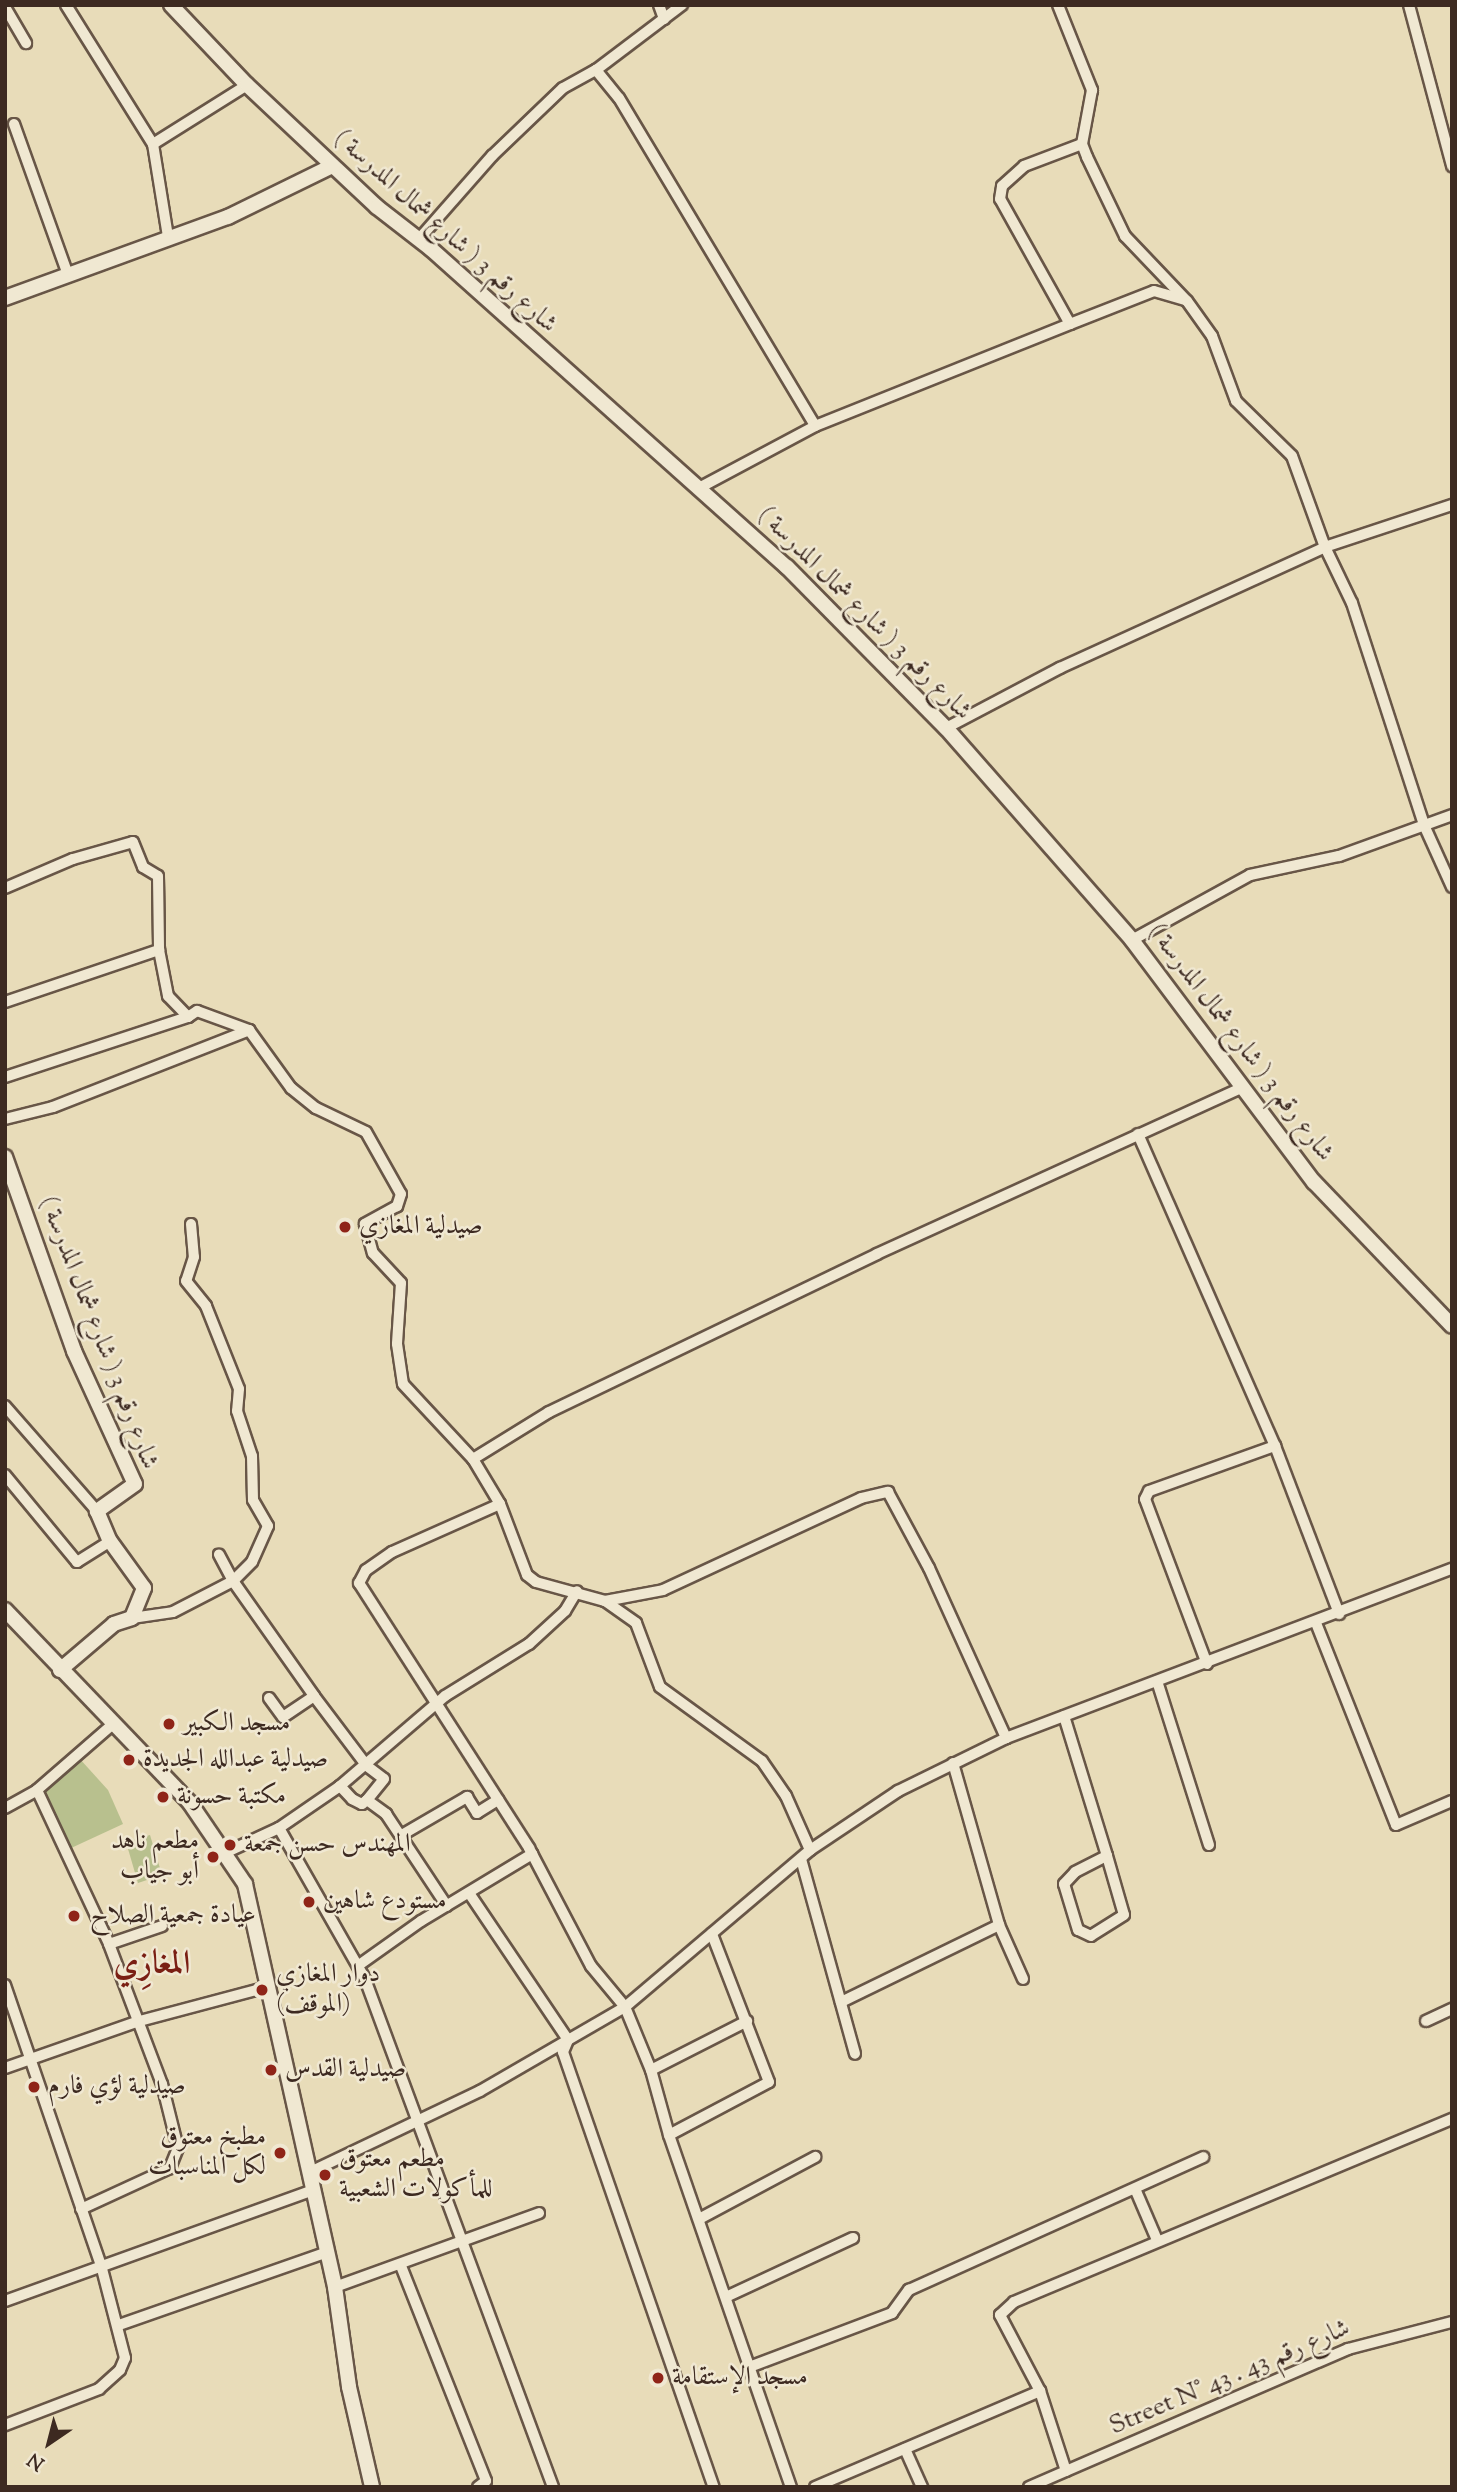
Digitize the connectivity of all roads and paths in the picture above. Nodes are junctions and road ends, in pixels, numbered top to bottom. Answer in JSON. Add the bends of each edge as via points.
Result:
{"nodes":[{"id":1,"x":66,"y":5,"type":"edge"},
{"id":2,"x":171,"y":5,"type":"edge"},
{"id":3,"x":659,"y":5,"type":"edge"},
{"id":4,"x":682,"y":5,"type":"edge"},
{"id":5,"x":1058,"y":5,"type":"edge"},
{"id":6,"x":1409,"y":5,"type":"edge"},
{"id":7,"x":5,"y":7,"type":"edge"},
{"id":8,"x":664,"y":19,"type":"junction"},
{"id":9,"x":26,"y":43,"type":"dead end"},
{"id":10,"x":596,"y":70,"type":"junction"},
{"id":11,"x":247,"y":85,"type":"junction"},
{"id":12,"x":14,"y":124,"type":"dead end"},
{"id":13,"x":153,"y":144,"type":"junction"},
{"id":14,"x":1082,"y":144,"type":"junction"},
{"id":15,"x":332,"y":166,"type":"junction"},
{"id":16,"x":1452,"y":166,"type":"edge"},
{"id":17,"x":169,"y":237,"type":"junction"},
{"id":18,"x":419,"y":239,"type":"junction"},
{"id":19,"x":68,"y":275,"type":"junction"},
{"id":20,"x":5,"y":298,"type":"edge"},
{"id":21,"x":1187,"y":300,"type":"junction"},
{"id":22,"x":1070,"y":324,"type":"junction"},
{"id":23,"x":814,"y":426,"type":"junction"},
{"id":24,"x":699,"y":488,"type":"junction"},
{"id":25,"x":1452,"y":505,"type":"edge"},
{"id":26,"x":1325,"y":547,"type":"junction"},
{"id":27,"x":946,"y":728,"type":"junction"},
{"id":28,"x":1452,"y":816,"type":"edge"},
{"id":29,"x":1424,"y":825,"type":"junction"},
{"id":30,"x":1452,"y":887,"type":"edge"},
{"id":31,"x":5,"y":888,"type":"edge"},
{"id":32,"x":1132,"y":940,"type":"junction"},
{"id":33,"x":159,"y":950,"type":"junction"},
{"id":34,"x":5,"y":1002,"type":"edge"},
{"id":35,"x":188,"y":1017,"type":"junction"},
{"id":36,"x":249,"y":1030,"type":"junction"},
{"id":37,"x":5,"y":1077,"type":"edge"},
{"id":38,"x":1241,"y":1088,"type":"junction"},
{"id":39,"x":5,"y":1119,"type":"edge"},
{"id":40,"x":1138,"y":1134,"type":"junction"},
{"id":41,"x":5,"y":1157,"type":"edge"},
{"id":42,"x":191,"y":1224,"type":"dead end"},
{"id":43,"x":1452,"y":1326,"type":"edge"},
{"id":44,"x":5,"y":1406,"type":"edge"},
{"id":45,"x":1275,"y":1446,"type":"junction"},
{"id":46,"x":473,"y":1460,"type":"junction"},
{"id":47,"x":5,"y":1475,"type":"edge"},
{"id":48,"x":500,"y":1504,"type":"junction"},
{"id":49,"x":97,"y":1511,"type":"junction"},
{"id":50,"x":110,"y":1541,"type":"junction"},
{"id":51,"x":219,"y":1555,"type":"dead end"},
{"id":52,"x":1452,"y":1569,"type":"edge"},
{"id":53,"x":233,"y":1581,"type":"junction"},
{"id":54,"x":577,"y":1591,"type":"junction"},
{"id":55,"x":605,"y":1601,"type":"junction"},
{"id":56,"x":5,"y":1610,"type":"edge"},
{"id":57,"x":1339,"y":1614,"type":"junction"},
{"id":58,"x":132,"y":1618,"type":"junction"},
{"id":59,"x":1316,"y":1623,"type":"junction"},
{"id":60,"x":1207,"y":1664,"type":"junction"},
{"id":61,"x":60,"y":1670,"type":"junction"},
{"id":62,"x":1157,"y":1681,"type":"junction"},
{"id":63,"x":314,"y":1696,"type":"junction"},
{"id":64,"x":269,"y":1698,"type":"dead end"},
{"id":65,"x":439,"y":1705,"type":"junction"},
{"id":66,"x":1064,"y":1716,"type":"junction"},
{"id":67,"x":113,"y":1724,"type":"junction"},
{"id":68,"x":1006,"y":1738,"type":"junction"},
{"id":69,"x":366,"y":1763,"type":"junction"},
{"id":70,"x":953,"y":1763,"type":"junction"},
{"id":71,"x":340,"y":1786,"type":"junction"},
{"id":72,"x":37,"y":1790,"type":"junction"},
{"id":73,"x":367,"y":1800,"type":"junction"},
{"id":74,"x":498,"y":1800,"type":"junction"},
{"id":75,"x":1452,"y":1801,"type":"edge"},
{"id":76,"x":5,"y":1808,"type":"edge"},
{"id":77,"x":279,"y":1828,"type":"junction"},
{"id":78,"x":400,"y":1836,"type":"junction"},
{"id":79,"x":1209,"y":1845,"type":"dead end"},
{"id":80,"x":810,"y":1850,"type":"junction"},
{"id":81,"x":227,"y":1852,"type":"junction"},
{"id":82,"x":531,"y":1854,"type":"junction"},
{"id":83,"x":1107,"y":1856,"type":"junction"},
{"id":84,"x":800,"y":1859,"type":"junction"},
{"id":85,"x":469,"y":1893,"type":"junction"},
{"id":86,"x":447,"y":1906,"type":"junction"},
{"id":87,"x":999,"y":1925,"type":"junction"},
{"id":88,"x":162,"y":1926,"type":"dead end"},
{"id":89,"x":712,"y":1934,"type":"junction"},
{"id":90,"x":109,"y":1944,"type":"junction"},
{"id":91,"x":359,"y":1965,"type":"junction"},
{"id":92,"x":1023,"y":1979,"type":"dead end"},
{"id":93,"x":5,"y":1985,"type":"edge"},
{"id":94,"x":268,"y":1987,"type":"junction"},
{"id":95,"x":841,"y":2002,"type":"junction"},
{"id":96,"x":625,"y":2007,"type":"junction"},
{"id":97,"x":1452,"y":2009,"type":"edge"},
{"id":98,"x":747,"y":2021,"type":"junction"},
{"id":99,"x":1426,"y":2021,"type":"dead end"},
{"id":100,"x":136,"y":2022,"type":"junction"},
{"id":101,"x":568,"y":2040,"type":"junction"},
{"id":102,"x":855,"y":2054,"type":"dead end"},
{"id":103,"x":29,"y":2057,"type":"junction"},
{"id":104,"x":5,"y":2068,"type":"edge"},
{"id":105,"x":651,"y":2070,"type":"junction"},
{"id":106,"x":1452,"y":2119,"type":"edge"},
{"id":107,"x":415,"y":2124,"type":"junction"},
{"id":108,"x":669,"y":2135,"type":"junction"},
{"id":109,"x":815,"y":2157,"type":"dead end"},
{"id":110,"x":1203,"y":2157,"type":"dead end"},
{"id":111,"x":310,"y":2172,"type":"junction"},
{"id":112,"x":313,"y":2190,"type":"junction"},
{"id":113,"x":1136,"y":2191,"type":"junction"},
{"id":114,"x":81,"y":2209,"type":"junction"},
{"id":115,"x":539,"y":2213,"type":"dead end"},
{"id":116,"x":699,"y":2218,"type":"junction"},
{"id":117,"x":853,"y":2238,"type":"dead end"},
{"id":118,"x":1157,"y":2240,"type":"junction"},
{"id":119,"x":461,"y":2243,"type":"junction"},
{"id":120,"x":328,"y":2252,"type":"junction"},
{"id":121,"x":100,"y":2264,"type":"junction"},
{"id":122,"x":401,"y":2266,"type":"junction"},
{"id":123,"x":335,"y":2287,"type":"junction"},
{"id":124,"x":728,"y":2296,"type":"junction"},
{"id":125,"x":5,"y":2301,"type":"edge"},
{"id":126,"x":1452,"y":2322,"type":"edge"},
{"id":127,"x":119,"y":2325,"type":"junction"},
{"id":128,"x":752,"y":2366,"type":"junction"},
{"id":129,"x":1040,"y":2391,"type":"junction"},
{"id":130,"x":5,"y":2425,"type":"edge"},
{"id":131,"x":905,"y":2449,"type":"junction"},
{"id":132,"x":1066,"y":2471,"type":"junction"},
{"id":133,"x":372,"y":2487,"type":"edge"},
{"id":134,"x":478,"y":2487,"type":"edge"},
{"id":135,"x":553,"y":2487,"type":"edge"},
{"id":136,"x":714,"y":2487,"type":"edge"},
{"id":137,"x":791,"y":2487,"type":"edge"},
{"id":138,"x":815,"y":2487,"type":"edge"},
{"id":139,"x":922,"y":2487,"type":"edge"},
{"id":140,"x":1029,"y":2487,"type":"edge"}],
"edges":[{"from":1,"to":13,"type":"street"},
{"from":2,"to":11,"type":"street","name":"شارع رقم 3 ( شارع شمال المدرسة )"},
{"from":3,"to":8,"type":"street"},
{"from":4,"to":8,"type":"street"},
{"from":5,"to":14,"type":"street","via":[[1092,90]]},
{"from":6,"to":16,"type":"street"},
{"from":7,"to":9,"type":"street"},
{"from":8,"to":10,"type":"street"},
{"from":10,"to":18,"type":"street","via":[[563,88],[492,156]]},
{"from":10,"to":23,"type":"street","via":[[619,98]]},
{"from":11,"to":13,"type":"street"},
{"from":11,"to":15,"type":"street","name":"شارع رقم 3 ( شارع شمال المدرسة )"},
{"from":12,"to":19,"type":"street"},
{"from":13,"to":17,"type":"street"},
{"from":14,"to":21,"type":"street","via":[[1125,236]]},
{"from":14,"to":22,"type":"street","via":[[1024,166],[1002,186],[1000,199]]},
{"from":15,"to":17,"type":"street","via":[[228,217]]},
{"from":15,"to":18,"type":"street","name":"شارع رقم 3 ( شارع شمال المدرسة )"},
{"from":17,"to":19,"type":"street"},
{"from":18,"to":24,"type":"street","name":"شارع رقم 3 ( شارع شمال المدرسة )"},
{"from":19,"to":20,"type":"street"},
{"from":21,"to":22,"type":"street","via":[[1154,292]]},
{"from":21,"to":26,"type":"street","via":[[1212,336],[1236,401],[1292,456]]},
{"from":22,"to":23,"type":"street"},
{"from":23,"to":24,"type":"street"},
{"from":24,"to":27,"type":"street","name":"شارع رقم 3 ( شارع شمال المدرسة )","via":[[800,579]]},
{"from":25,"to":26,"type":"street"},
{"from":26,"to":27,"type":"street","via":[[1060,668]]},
{"from":26,"to":29,"type":"street","via":[[1352,603]]},
{"from":27,"to":32,"type":"street","name":"شارع رقم 3 ( شارع شمال المدرسة )"},
{"from":28,"to":29,"type":"street"},
{"from":29,"to":30,"type":"street"},
{"from":29,"to":32,"type":"street","via":[[1339,856],[1250,875]]},
{"from":31,"to":33,"type":"street","via":[[73,859],[133,842],[143,867],[158,876]]},
{"from":32,"to":38,"type":"street","name":"شارع رقم 3 ( شارع شمال المدرسة )"},
{"from":33,"to":34,"type":"street"},
{"from":33,"to":35,"type":"street","via":[[168,996]]},
{"from":35,"to":36,"type":"street","via":[[197,1011]]},
{"from":35,"to":37,"type":"street"},
{"from":36,"to":39,"type":"street","via":[[53,1107]]},
{"from":36,"to":46,"type":"street","via":[[291,1088],[316,1108],[366,1132],[401,1194],[397,1206],[365,1224],[373,1253],[401,1283],[397,1344],[403,1384]]},
{"from":38,"to":40,"type":"street"},
{"from":38,"to":43,"type":"street","name":"شارع رقم 3 ( شارع شمال المدرسة )","via":[[1314,1182]]},
{"from":40,"to":45,"type":"street"},
{"from":40,"to":46,"type":"street","via":[[549,1412]]},
{"from":41,"to":49,"type":"street","name":"شارع رقم 3 ( شارع شمال المدرسة )","via":[[74,1351],[135,1484]]},
{"from":42,"to":53,"type":"street","via":[[194,1257],[186,1281],[206,1306],[239,1389],[237,1411],[252,1455],[253,1500],[268,1526],[252,1562]]},
{"from":44,"to":49,"type":"street"},
{"from":45,"to":57,"type":"street"},
{"from":45,"to":60,"type":"street","via":[[1149,1491],[1145,1499]]},
{"from":46,"to":48,"type":"street"},
{"from":47,"to":50,"type":"street","via":[[77,1562]]},
{"from":48,"to":54,"type":"street","via":[[527,1575],[548,1586]]},
{"from":48,"to":65,"type":"street","via":[[392,1552],[359,1579]]},
{"from":49,"to":50,"type":"street"},
{"from":50,"to":58,"type":"street","via":[[144,1588]]},
{"from":51,"to":53,"type":"street"},
{"from":52,"to":57,"type":"street"},
{"from":53,"to":58,"type":"street","via":[[173,1612]]},
{"from":53,"to":63,"type":"street"},
{"from":54,"to":55,"type":"street"},
{"from":54,"to":65,"type":"street","via":[[565,1611],[529,1644],[445,1696]]},
{"from":55,"to":68,"type":"street","via":[[663,1590],[861,1498],[888,1493],[929,1568]]},
{"from":55,"to":80,"type":"street","via":[[636,1623],[660,1687],[762,1761],[786,1796]]},
{"from":56,"to":61,"type":"street"},
{"from":57,"to":59,"type":"street"},
{"from":58,"to":61,"type":"street","via":[[114,1624]]},
{"from":59,"to":60,"type":"street"},
{"from":59,"to":75,"type":"street","via":[[1396,1825]]},
{"from":60,"to":62,"type":"street"},
{"from":61,"to":67,"type":"street"},
{"from":62,"to":66,"type":"street"},
{"from":62,"to":79,"type":"street"},
{"from":63,"to":64,"type":"street","via":[[283,1717]]},
{"from":63,"to":69,"type":"street"},
{"from":65,"to":69,"type":"street"},
{"from":65,"to":74,"type":"street"},
{"from":66,"to":68,"type":"street"},
{"from":66,"to":83,"type":"street"},
{"from":67,"to":72,"type":"street"},
{"from":67,"to":81,"type":"street","via":[[182,1794]]},
{"from":68,"to":70,"type":"street"},
{"from":69,"to":71,"type":"street"},
{"from":69,"to":73,"type":"street","via":[[384,1779]]},
{"from":70,"to":80,"type":"street","via":[[898,1791]]},
{"from":70,"to":87,"type":"street"},
{"from":71,"to":73,"type":"street","via":[[352,1799],[362,1804]]},
{"from":71,"to":77,"type":"street"},
{"from":72,"to":76,"type":"street"},
{"from":72,"to":90,"type":"street"},
{"from":73,"to":78,"type":"street","via":[[386,1814]]},
{"from":74,"to":78,"type":"street","via":[[477,1813],[467,1797]]},
{"from":74,"to":82,"type":"street"},
{"from":77,"to":81,"type":"street"},
{"from":77,"to":91,"type":"street"},
{"from":78,"to":86,"type":"street"},
{"from":80,"to":84,"type":"street"},
{"from":81,"to":94,"type":"street","via":[[246,1884]]},
{"from":82,"to":85,"type":"street"},
{"from":82,"to":96,"type":"street","via":[[591,1966]]},
{"from":83,"to":83,"type":"street","via":[[1124,1915],[1091,1936],[1078,1930],[1064,1884],[1075,1872]]},
{"from":84,"to":89,"type":"street"},
{"from":84,"to":95,"type":"street"},
{"from":85,"to":86,"type":"street"},
{"from":85,"to":101,"type":"street"},
{"from":86,"to":91,"type":"street"},
{"from":87,"to":92,"type":"street"},
{"from":87,"to":95,"type":"street"},
{"from":88,"to":90,"type":"street"},
{"from":89,"to":96,"type":"street"},
{"from":89,"to":98,"type":"street"},
{"from":90,"to":100,"type":"street"},
{"from":91,"to":107,"type":"street"},
{"from":93,"to":103,"type":"street"},
{"from":94,"to":100,"type":"street"},
{"from":94,"to":111,"type":"street"},
{"from":95,"to":102,"type":"street"},
{"from":96,"to":101,"type":"street"},
{"from":96,"to":105,"type":"street"},
{"from":97,"to":99,"type":"street"},
{"from":98,"to":105,"type":"street"},
{"from":98,"to":108,"type":"street","via":[[769,2082]]},
{"from":100,"to":103,"type":"street"},
{"from":100,"to":114,"type":"street","via":[[162,2084],[178,2148],[170,2168]]},
{"from":101,"to":107,"type":"street"},
{"from":101,"to":136,"type":"street","via":[[563,2052]]},
{"from":103,"to":104,"type":"street"},
{"from":103,"to":114,"type":"street"},
{"from":105,"to":108,"type":"street"},
{"from":106,"to":118,"type":"street"},
{"from":107,"to":111,"type":"street"},
{"from":107,"to":119,"type":"street"},
{"from":108,"to":116,"type":"street"},
{"from":109,"to":116,"type":"street"},
{"from":110,"to":113,"type":"street"},
{"from":111,"to":112,"type":"street"},
{"from":112,"to":120,"type":"street"},
{"from":112,"to":121,"type":"street"},
{"from":113,"to":118,"type":"street"},
{"from":113,"to":128,"type":"street","via":[[909,2290],[892,2313]]},
{"from":114,"to":121,"type":"street"},
{"from":115,"to":119,"type":"street"},
{"from":116,"to":124,"type":"street"},
{"from":117,"to":124,"type":"street"},
{"from":118,"to":129,"type":"street","via":[[1014,2302],[1000,2315]]},
{"from":119,"to":122,"type":"street"},
{"from":119,"to":135,"type":"street"},
{"from":120,"to":123,"type":"street"},
{"from":120,"to":127,"type":"street"},
{"from":121,"to":125,"type":"street"},
{"from":121,"to":127,"type":"street"},
{"from":122,"to":123,"type":"street"},
{"from":122,"to":134,"type":"street","via":[[486,2481]]},
{"from":123,"to":133,"type":"street","via":[[349,2387]]},
{"from":124,"to":128,"type":"street"},
{"from":126,"to":132,"type":"street","name":"Street N° 43 . شارع رقم 43","via":[[1348,2350]]},
{"from":127,"to":130,"type":"street","via":[[125,2358],[111,2381]]},
{"from":128,"to":137,"type":"street"},
{"from":129,"to":131,"type":"street"},
{"from":129,"to":132,"type":"street"},
{"from":131,"to":138,"type":"street"},
{"from":131,"to":139,"type":"street"},
{"from":132,"to":140,"type":"street","name":"Street N° 43 . شارع رقم 43"}]}
